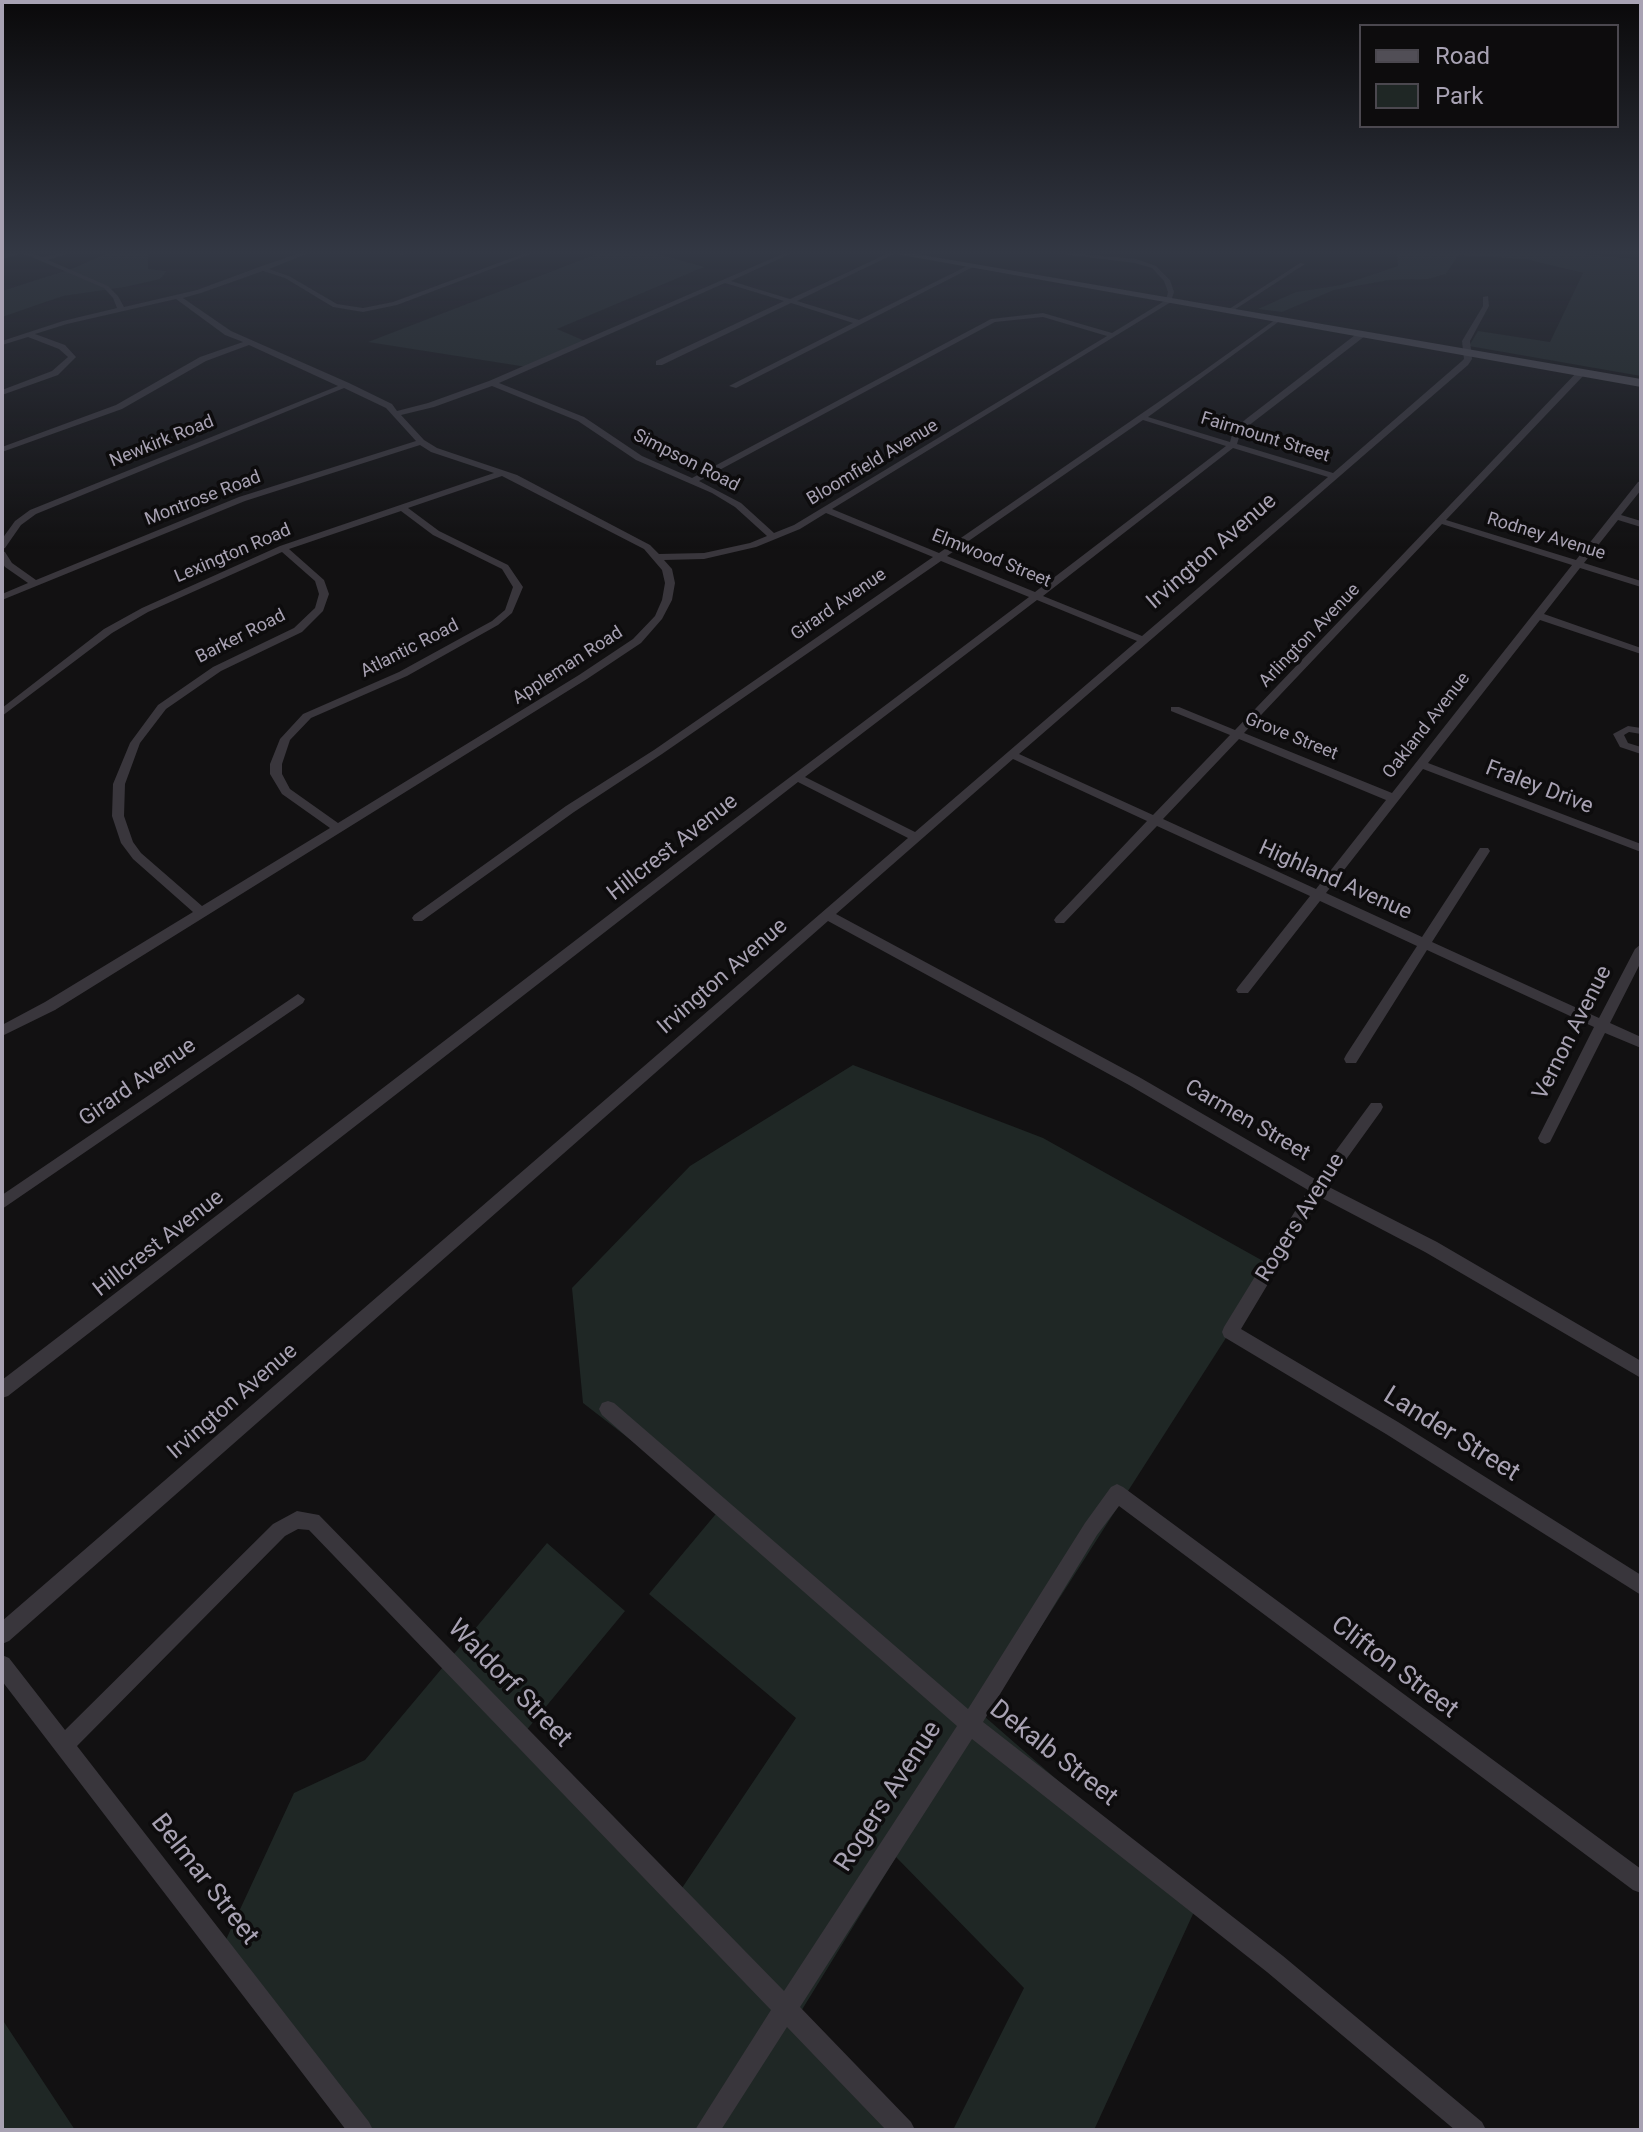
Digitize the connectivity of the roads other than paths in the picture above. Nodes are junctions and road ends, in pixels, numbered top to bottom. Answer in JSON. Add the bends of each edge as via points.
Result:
{"nodes":[{"id":1,"x":66,"y":351,"type":"edge"},
{"id":2,"x":224,"y":351,"type":"edge"},
{"id":3,"x":268,"y":351,"type":"edge"},
{"id":4,"x":564,"y":351,"type":"edge"},
{"id":5,"x":683,"y":351,"type":"edge"},
{"id":6,"x":801,"y":351,"type":"edge"},
{"id":7,"x":934,"y":351,"type":"edge"},
{"id":8,"x":1085,"y":351,"type":"edge"},
{"id":9,"x":1233,"y":351,"type":"edge"},
{"id":10,"x":1339,"y":351,"type":"edge"},
{"id":11,"x":1459,"y":351,"type":"edge"},
{"id":12,"x":1467,"y":353,"type":"junction"},
{"id":13,"x":659,"y":363,"type":"dead end"},
{"id":14,"x":1581,"y":373,"type":"junction"},
{"id":15,"x":492,"y":383,"type":"junction"},
{"id":16,"x":1641,"y":383,"type":"edge"},
{"id":17,"x":346,"y":385,"type":"junction"},
{"id":18,"x":733,"y":386,"type":"dead end"},
{"id":19,"x":2,"y":393,"type":"edge"},
{"id":20,"x":398,"y":413,"type":"junction"},
{"id":21,"x":1140,"y":417,"type":"junction"},
{"id":22,"x":421,"y":442,"type":"junction"},
{"id":23,"x":1234,"y":443,"type":"junction"},
{"id":24,"x":2,"y":450,"type":"edge"},
{"id":25,"x":502,"y":472,"type":"junction"},
{"id":26,"x":1334,"y":476,"type":"junction"},
{"id":27,"x":693,"y":481,"type":"junction"},
{"id":28,"x":1641,"y":484,"type":"edge"},
{"id":29,"x":403,"y":508,"type":"junction"},
{"id":30,"x":826,"y":510,"type":"junction"},
{"id":31,"x":1615,"y":516,"type":"junction"},
{"id":32,"x":1441,"y":521,"type":"junction"},
{"id":33,"x":1641,"y":524,"type":"edge"},
{"id":34,"x":774,"y":538,"type":"junction"},
{"id":35,"x":2,"y":546,"type":"edge"},
{"id":36,"x":283,"y":548,"type":"junction"},
{"id":37,"x":2,"y":554,"type":"edge"},
{"id":38,"x":940,"y":556,"type":"junction"},
{"id":39,"x":659,"y":557,"type":"junction"},
{"id":40,"x":1577,"y":564,"type":"junction"},
{"id":41,"x":36,"y":584,"type":"junction"},
{"id":42,"x":1641,"y":584,"type":"edge"},
{"id":43,"x":1038,"y":595,"type":"junction"},
{"id":44,"x":2,"y":597,"type":"edge"},
{"id":45,"x":1536,"y":615,"type":"junction"},
{"id":46,"x":1143,"y":640,"type":"junction"},
{"id":47,"x":1641,"y":651,"type":"edge"},
{"id":48,"x":1175,"y":709,"type":"dead end"},
{"id":49,"x":2,"y":713,"type":"edge"},
{"id":50,"x":1641,"y":731,"type":"edge"},
{"id":51,"x":1237,"y":734,"type":"junction"},
{"id":52,"x":1641,"y":751,"type":"edge"},
{"id":53,"x":1013,"y":755,"type":"junction"},
{"id":54,"x":1422,"y":765,"type":"junction"},
{"id":55,"x":798,"y":778,"type":"junction"},
{"id":56,"x":1393,"y":798,"type":"junction"},
{"id":57,"x":1153,"y":820,"type":"junction"},
{"id":58,"x":338,"y":828,"type":"junction"},
{"id":59,"x":916,"y":837,"type":"junction"},
{"id":60,"x":1641,"y":848,"type":"edge"},
{"id":61,"x":1484,"y":851,"type":"dead end"},
{"id":62,"x":1319,"y":896,"type":"junction"},
{"id":63,"x":202,"y":913,"type":"junction"},
{"id":64,"x":828,"y":915,"type":"junction"},
{"id":65,"x":418,"y":918,"type":"dead end"},
{"id":66,"x":1060,"y":920,"type":"dead end"},
{"id":67,"x":1424,"y":944,"type":"junction"},
{"id":68,"x":1641,"y":949,"type":"edge"},
{"id":69,"x":1243,"y":990,"type":"dead end"},
{"id":70,"x":298,"y":999,"type":"dead end"},
{"id":71,"x":1601,"y":1025,"type":"junction"},
{"id":72,"x":2,"y":1031,"type":"edge"},
{"id":73,"x":1641,"y":1043,"type":"edge"},
{"id":74,"x":1351,"y":1059,"type":"dead end"},
{"id":75,"x":1376,"y":1107,"type":"dead end"},
{"id":76,"x":1545,"y":1138,"type":"dead end"},
{"id":77,"x":1317,"y":1188,"type":"junction"},
{"id":78,"x":2,"y":1203,"type":"edge"},
{"id":79,"x":1230,"y":1332,"type":"joint"},
{"id":80,"x":1641,"y":1370,"type":"edge"},
{"id":81,"x":2,"y":1390,"type":"edge"},
{"id":82,"x":608,"y":1409,"type":"dead end"},
{"id":83,"x":1117,"y":1493,"type":"joint"},
{"id":84,"x":1641,"y":1586,"type":"edge"},
{"id":85,"x":2,"y":1634,"type":"edge"},
{"id":86,"x":2,"y":1665,"type":"edge"},
{"id":87,"x":970,"y":1724,"type":"junction"},
{"id":88,"x":64,"y":1745,"type":"junction"},
{"id":89,"x":1641,"y":1882,"type":"edge"},
{"id":90,"x":787,"y":2008,"type":"junction"},
{"id":91,"x":361,"y":2130,"type":"edge"},
{"id":92,"x":707,"y":2130,"type":"edge"},
{"id":93,"x":903,"y":2130,"type":"edge"},
{"id":94,"x":1474,"y":2130,"type":"edge"}],
"edges":[{"from":1,"to":19,"type":"street","via":[[72,357],[55,373]]},
{"from":2,"to":24,"type":"street","via":[[119,407]]},
{"from":3,"to":17,"type":"street"},
{"from":4,"to":15,"type":"street"},
{"from":5,"to":13,"type":"street"},
{"from":6,"to":18,"type":"street"},
{"from":7,"to":27,"type":"street"},
{"from":8,"to":30,"type":"street","name":"Bloomfield Avenue"},
{"from":9,"to":21,"type":"street","name":"Girard Avenue"},
{"from":10,"to":23,"type":"street","name":"Hillcrest Avenue","via":[[1249,421]]},
{"from":11,"to":12,"type":"main road"},
{"from":12,"to":14,"type":"main road"},
{"from":12,"to":26,"type":"street","name":"Irvington Avenue","via":[[1465,363]]},
{"from":14,"to":16,"type":"main road"},
{"from":14,"to":32,"type":"street","name":"Arlington Avenue"},
{"from":15,"to":20,"type":"street"},
{"from":15,"to":27,"type":"street","name":"Simpson Road","via":[[581,419],[639,458]]},
{"from":17,"to":20,"type":"street"},
{"from":17,"to":35,"type":"street","name":"Newkirk Road","via":[[33,512]]},
{"from":20,"to":22,"type":"street"},
{"from":21,"to":23,"type":"street","name":"Fairmount Street"},
{"from":21,"to":38,"type":"street","name":"Girard Avenue"},
{"from":22,"to":25,"type":"street"},
{"from":22,"to":41,"type":"street","name":"Montrose Road","via":[[242,499]]},
{"from":23,"to":26,"type":"street","name":"Fairmount Street"},
{"from":23,"to":43,"type":"street","name":"Hillcrest Avenue"},
{"from":25,"to":29,"type":"street","name":"Lexington Road"},
{"from":25,"to":39,"type":"street","via":[[619,530]]},
{"from":26,"to":46,"type":"street","name":"Irvington Avenue"},
{"from":27,"to":34,"type":"street","name":"Simpson Road","via":[[738,505]]},
{"from":28,"to":31,"type":"street","name":"Oakland Avenue"},
{"from":29,"to":36,"type":"street","name":"Lexington Road"},
{"from":29,"to":58,"type":"street","name":"Atlantic Road","via":[[436,533],[505,567],[518,587],[509,611],[495,623],[403,674],[307,716],[285,739],[276,764],[281,782]]},
{"from":30,"to":34,"type":"street","name":"Bloomfield Avenue"},
{"from":30,"to":38,"type":"street","name":"Elmwood Street"},
{"from":31,"to":33,"type":"street"},
{"from":31,"to":40,"type":"street","name":"Oakland Avenue"},
{"from":32,"to":40,"type":"street","name":"Rodney Avenue"},
{"from":32,"to":51,"type":"street","name":"Arlington Avenue"},
{"from":34,"to":39,"type":"street","name":"Bloomfield Avenue","via":[[704,556]]},
{"from":36,"to":49,"type":"street","name":"Lexington Road","via":[[108,631]]},
{"from":36,"to":63,"type":"street","name":"Barker Road","via":[[319,580],[324,594],[320,609],[298,630],[217,669],[162,707],[135,743],[119,784],[118,816],[127,843]]},
{"from":37,"to":41,"type":"street","via":[[8,565]]},
{"from":38,"to":43,"type":"street","name":"Elmwood Street"},
{"from":38,"to":65,"type":"street","name":"Girard Avenue"},
{"from":39,"to":58,"type":"street","name":"Appleman Road","via":[[670,583],[667,600],[637,641]]},
{"from":40,"to":42,"type":"street","name":"Rodney Avenue"},
{"from":40,"to":45,"type":"street","name":"Oakland Avenue"},
{"from":41,"to":44,"type":"street","name":"Montrose Road"},
{"from":43,"to":46,"type":"street","name":"Elmwood Street"},
{"from":43,"to":55,"type":"street","name":"Hillcrest Avenue"},
{"from":45,"to":47,"type":"street"},
{"from":45,"to":54,"type":"street","name":"Oakland Avenue"},
{"from":46,"to":53,"type":"street","name":"Irvington Avenue"},
{"from":48,"to":51,"type":"street","name":"Grove Street"},
{"from":50,"to":52,"type":"street","via":[[1618,734],[1624,745]]},
{"from":51,"to":56,"type":"street","name":"Grove Street"},
{"from":51,"to":57,"type":"street","name":"Arlington Avenue"},
{"from":53,"to":57,"type":"street","name":"Highland Avenue"},
{"from":53,"to":59,"type":"street","name":"Irvington Avenue"},
{"from":54,"to":56,"type":"street","name":"Oakland Avenue"},
{"from":54,"to":60,"type":"street","name":"Fraley Drive"},
{"from":55,"to":59,"type":"street"},
{"from":55,"to":81,"type":"street","name":"Hillcrest Avenue"},
{"from":56,"to":62,"type":"street","name":"Oakland Avenue"},
{"from":57,"to":62,"type":"street","name":"Highland Avenue"},
{"from":57,"to":66,"type":"street","name":"Arlington Avenue"},
{"from":58,"to":63,"type":"street","name":"Appleman Road"},
{"from":59,"to":64,"type":"street","name":"Irvington Avenue"},
{"from":61,"to":67,"type":"street"},
{"from":62,"to":67,"type":"street","name":"Highland Avenue"},
{"from":62,"to":69,"type":"street","name":"Oakland Avenue"},
{"from":63,"to":72,"type":"street","name":"Appleman Road"},
{"from":64,"to":77,"type":"street","name":"Carmen Street","via":[[1134,1081]]},
{"from":64,"to":85,"type":"street","name":"Irvington Avenue"},
{"from":67,"to":71,"type":"street","name":"Highland Avenue"},
{"from":67,"to":74,"type":"street"},
{"from":68,"to":71,"type":"street","name":"Vernon Avenue"},
{"from":70,"to":78,"type":"street","name":"Girard Avenue"},
{"from":71,"to":73,"type":"street","name":"Highland Avenue"},
{"from":71,"to":76,"type":"street","name":"Vernon Avenue"},
{"from":75,"to":77,"type":"street","name":"Rogers Avenue"},
{"from":77,"to":79,"type":"street","name":"Rogers Avenue"},
{"from":77,"to":80,"type":"street","name":"Carmen Street","via":[[1431,1247]]},
{"from":79,"to":84,"type":"street","name":"Lander Street"},
{"from":82,"to":87,"type":"street","name":"Dekalb Street"},
{"from":83,"to":87,"type":"street","name":"Rogers Avenue"},
{"from":83,"to":89,"type":"street","name":"Clifton Street"},
{"from":86,"to":88,"type":"street","name":"Belmar Street"},
{"from":87,"to":90,"type":"street","name":"Rogers Avenue"},
{"from":87,"to":94,"type":"street","name":"Dekalb Street","via":[[1275,1964]]},
{"from":88,"to":90,"type":"street","name":"Waldorf Street","via":[[279,1530],[297,1520],[313,1521]]},
{"from":88,"to":91,"type":"street","name":"Belmar Street"},
{"from":90,"to":92,"type":"street","name":"Rogers Avenue"},
{"from":90,"to":93,"type":"street","name":"Waldorf Street"}]}
